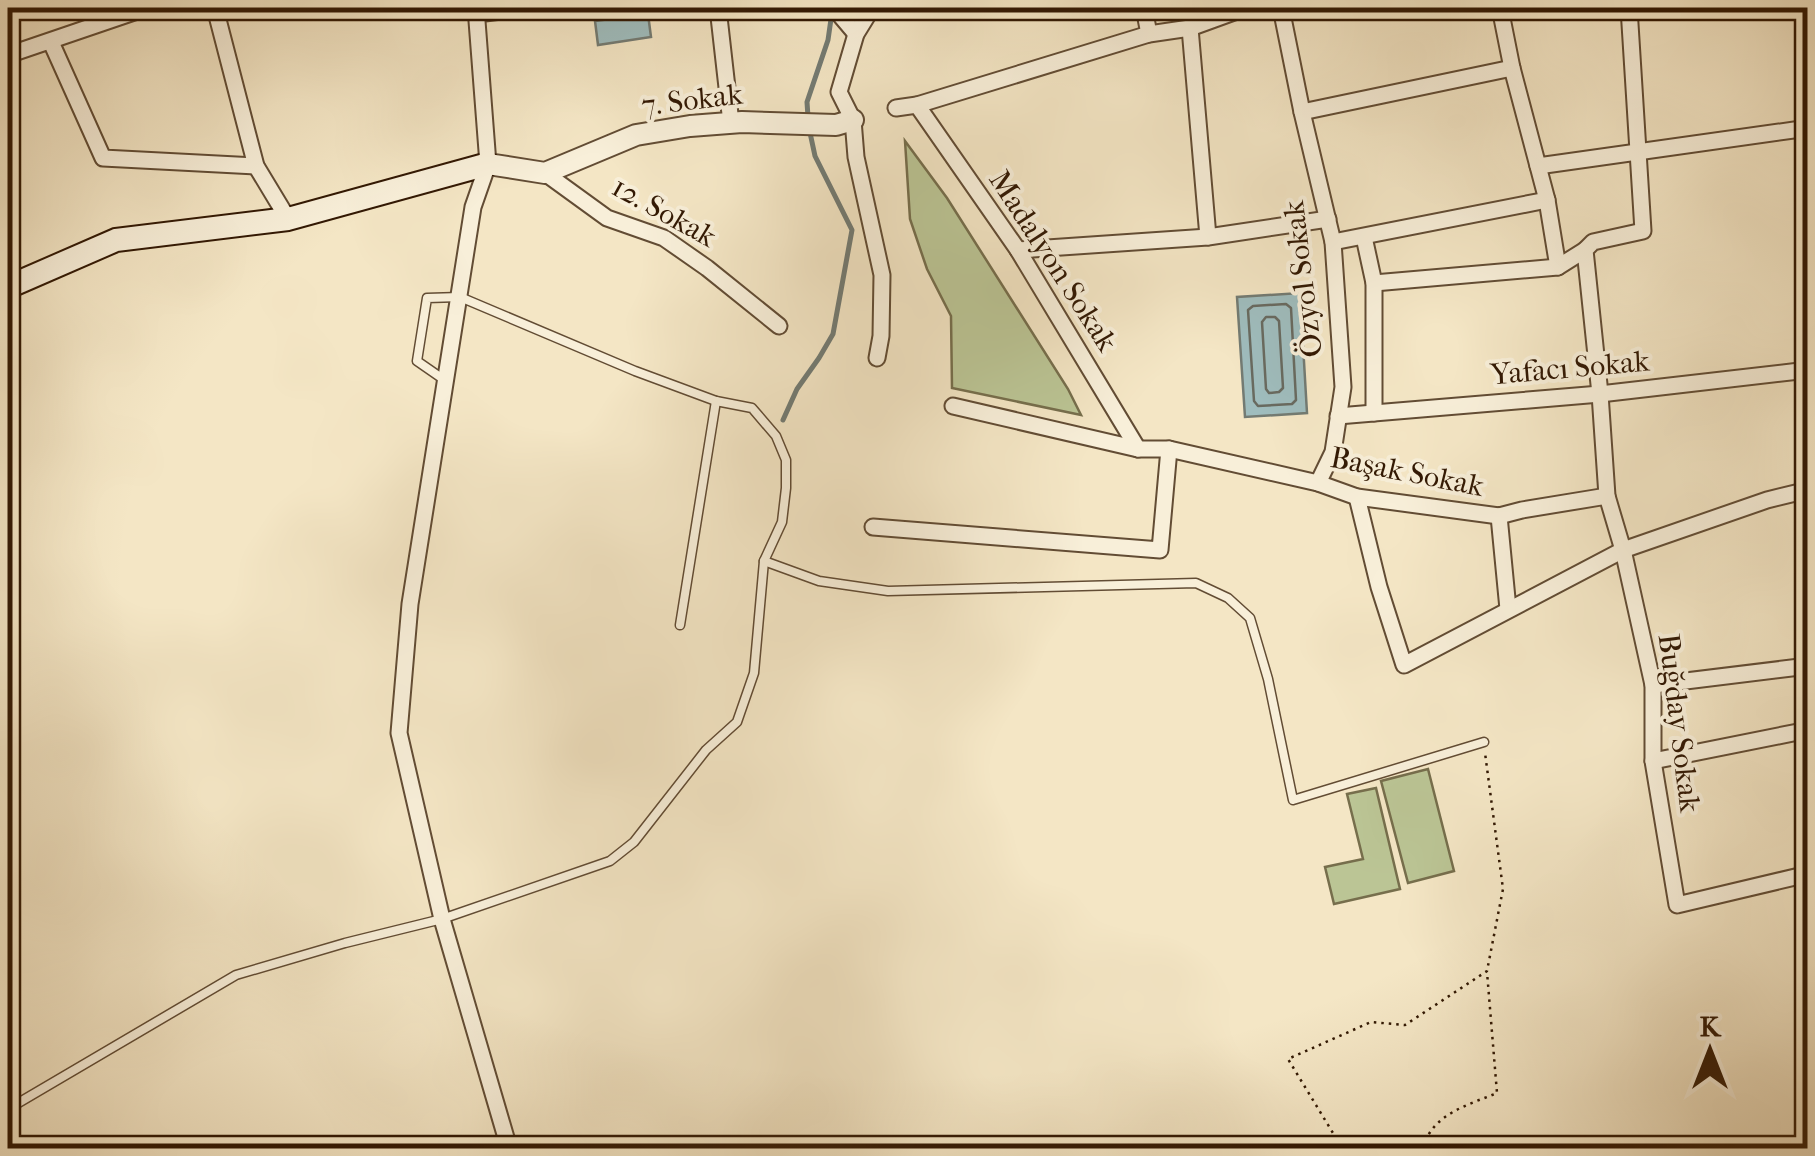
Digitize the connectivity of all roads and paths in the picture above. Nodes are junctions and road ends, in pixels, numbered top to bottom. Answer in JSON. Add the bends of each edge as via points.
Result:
{"nodes":[{"id":1,"x":146,"y":8,"type":"edge"},
{"id":2,"x":215,"y":8,"type":"edge"},
{"id":3,"x":527,"y":8,"type":"edge"},
{"id":4,"x":718,"y":8,"type":"edge"},
{"id":5,"x":834,"y":8,"type":"edge"},
{"id":6,"x":872,"y":8,"type":"edge"},
{"id":7,"x":1144,"y":8,"type":"edge"},
{"id":8,"x":1244,"y":8,"type":"edge"},
{"id":9,"x":1281,"y":8,"type":"edge"},
{"id":10,"x":1500,"y":8,"type":"edge"},
{"id":11,"x":1629,"y":8,"type":"edge"},
{"id":12,"x":1804,"y":8,"type":"edge"},
{"id":13,"x":477,"y":11,"type":"edge"},
{"id":14,"x":1190,"y":28,"type":"junction"},
{"id":15,"x":8,"y":30,"type":"edge"},
{"id":16,"x":856,"y":34,"type":"junction"},
{"id":17,"x":1149,"y":34,"type":"junction"},
{"id":18,"x":1808,"y":35,"type":"edge"},
{"id":19,"x":51,"y":42,"type":"junction"},
{"id":20,"x":11,"y":54,"type":"edge"},
{"id":21,"x":1512,"y":68,"type":"junction"},
{"id":22,"x":917,"y":105,"type":"junction"},
{"id":23,"x":896,"y":108,"type":"dead end"},
{"id":24,"x":1302,"y":112,"type":"junction"},
{"id":25,"x":853,"y":120,"type":"junction"},
{"id":26,"x":732,"y":123,"type":"junction"},
{"id":27,"x":1808,"y":128,"type":"edge"},
{"id":28,"x":1637,"y":152,"type":"junction"},
{"id":29,"x":488,"y":164,"type":"junction"},
{"id":30,"x":256,"y":166,"type":"junction"},
{"id":31,"x":1538,"y":166,"type":"junction"},
{"id":32,"x":545,"y":173,"type":"junction"},
{"id":33,"x":1547,"y":200,"type":"junction"},
{"id":34,"x":288,"y":219,"type":"junction"},
{"id":35,"x":1328,"y":219,"type":"junction"},
{"id":36,"x":1208,"y":237,"type":"junction"},
{"id":37,"x":1364,"y":237,"type":"junction"},
{"id":38,"x":1333,"y":242,"type":"junction"},
{"id":39,"x":1018,"y":250,"type":"junction"},
{"id":40,"x":1586,"y":250,"type":"junction"},
{"id":41,"x":1558,"y":267,"type":"junction"},
{"id":42,"x":1374,"y":283,"type":"junction"},
{"id":43,"x":8,"y":287,"type":"edge"},
{"id":44,"x":460,"y":296,"type":"junction"},
{"id":45,"x":780,"y":326,"type":"dead end"},
{"id":46,"x":877,"y":358,"type":"dead end"},
{"id":47,"x":1808,"y":370,"type":"edge"},
{"id":48,"x":447,"y":381,"type":"junction"},
{"id":49,"x":1600,"y":394,"type":"junction"},
{"id":50,"x":716,"y":400,"type":"junction"},
{"id":51,"x":953,"y":406,"type":"dead end"},
{"id":52,"x":1374,"y":413,"type":"junction"},
{"id":53,"x":1338,"y":416,"type":"junction"},
{"id":54,"x":1138,"y":449,"type":"junction"},
{"id":55,"x":1169,"y":449,"type":"junction"},
{"id":56,"x":1318,"y":483,"type":"junction"},
{"id":57,"x":1808,"y":490,"type":"edge"},
{"id":58,"x":1608,"y":496,"type":"junction"},
{"id":59,"x":1357,"y":497,"type":"junction"},
{"id":60,"x":1498,"y":516,"type":"junction"},
{"id":61,"x":872,"y":527,"type":"dead end"},
{"id":62,"x":1623,"y":550,"type":"junction"},
{"id":63,"x":764,"y":561,"type":"junction"},
{"id":64,"x":1508,"y":609,"type":"junction"},
{"id":65,"x":680,"y":625,"type":"dead end"},
{"id":66,"x":1808,"y":666,"type":"edge"},
{"id":67,"x":1653,"y":685,"type":"junction"},
{"id":68,"x":1808,"y":730,"type":"edge"},
{"id":69,"x":1484,"y":742,"type":"joint"},
{"id":70,"x":1653,"y":761,"type":"junction"},
{"id":71,"x":1808,"y":874,"type":"edge"},
{"id":72,"x":442,"y":919,"type":"junction"},
{"id":73,"x":1487,"y":971,"type":"junction"},
{"id":74,"x":8,"y":1109,"type":"edge"},
{"id":75,"x":509,"y":1148,"type":"edge"},
{"id":76,"x":1381,"y":1148,"type":"edge"},
{"id":77,"x":1423,"y":1148,"type":"edge"}],
"edges":[{"from":1,"to":19,"type":"street"},
{"from":2,"to":30,"type":"street"},
{"from":3,"to":13,"type":"street"},
{"from":4,"to":26,"type":"street"},
{"from":5,"to":16,"type":"street"},
{"from":6,"to":16,"type":"street"},
{"from":7,"to":17,"type":"street"},
{"from":8,"to":14,"type":"street"},
{"from":9,"to":24,"type":"street","name":"Özyol Sokak"},
{"from":10,"to":21,"type":"street"},
{"from":11,"to":28,"type":"street"},
{"from":12,"to":18,"type":"street"},
{"from":13,"to":29,"type":"street"},
{"from":14,"to":17,"type":"street"},
{"from":14,"to":36,"type":"street"},
{"from":15,"to":20,"type":"street"},
{"from":16,"to":25,"type":"street","via":[[839,92]]},
{"from":17,"to":22,"type":"street"},
{"from":19,"to":20,"type":"street"},
{"from":19,"to":30,"type":"street","via":[[102,158]]},
{"from":21,"to":24,"type":"street"},
{"from":21,"to":31,"type":"street"},
{"from":22,"to":23,"type":"street"},
{"from":22,"to":39,"type":"street","name":"Madalyon Sokak"},
{"from":24,"to":35,"type":"street","name":"Özyol Sokak"},
{"from":25,"to":26,"type":"street","name":"7. Sokak"},
{"from":25,"to":46,"type":"street","via":[[882,275]]},
{"from":26,"to":32,"type":"street","name":"7. Sokak","via":[[636,135]]},
{"from":27,"to":28,"type":"street"},
{"from":28,"to":31,"type":"street"},
{"from":28,"to":40,"type":"street","via":[[1643,231],[1594,242]]},
{"from":29,"to":32,"type":"street","name":"12. Sokak"},
{"from":29,"to":34,"type":"main road"},
{"from":29,"to":44,"type":"street","via":[[473,206]]},
{"from":30,"to":34,"type":"street"},
{"from":31,"to":33,"type":"street"},
{"from":32,"to":45,"type":"street","name":"12. Sokak","via":[[607,218],[664,238]]},
{"from":33,"to":37,"type":"street"},
{"from":33,"to":41,"type":"street"},
{"from":34,"to":43,"type":"main road","via":[[116,240]]},
{"from":35,"to":36,"type":"street"},
{"from":35,"to":38,"type":"street","name":"Özyol Sokak"},
{"from":36,"to":39,"type":"street"},
{"from":37,"to":38,"type":"street"},
{"from":37,"to":42,"type":"street"},
{"from":38,"to":53,"type":"street","name":"Özyol Sokak"},
{"from":39,"to":54,"type":"street","name":"Madalyon Sokak"},
{"from":40,"to":41,"type":"street"},
{"from":40,"to":49,"type":"street"},
{"from":41,"to":42,"type":"street"},
{"from":42,"to":52,"type":"street"},
{"from":44,"to":48,"type":"street"},
{"from":44,"to":48,"type":"lane","via":[[427,298],[417,361]]},
{"from":44,"to":50,"type":"lane"},
{"from":47,"to":49,"type":"street","name":"Yafacı Sokak"},
{"from":48,"to":72,"type":"street","via":[[410,604],[399,733]]},
{"from":49,"to":52,"type":"street","name":"Yafacı Sokak"},
{"from":49,"to":58,"type":"street"},
{"from":50,"to":63,"type":"lane","via":[[752,408],[786,460],[782,522]]},
{"from":50,"to":65,"type":"lane"},
{"from":51,"to":54,"type":"street","name":"Başak Sokak"},
{"from":52,"to":53,"type":"street","name":"Yafacı Sokak"},
{"from":53,"to":56,"type":"street","name":"Özyol Sokak","via":[[1333,452]]},
{"from":54,"to":55,"type":"street","name":"Başak Sokak"},
{"from":55,"to":56,"type":"street","name":"Başak Sokak"},
{"from":55,"to":61,"type":"street","via":[[1160,550]]},
{"from":56,"to":59,"type":"street","name":"Başak Sokak"},
{"from":57,"to":62,"type":"street"},
{"from":58,"to":60,"type":"street","name":"Başak Sokak"},
{"from":58,"to":62,"type":"street"},
{"from":59,"to":60,"type":"street","name":"Başak Sokak"},
{"from":59,"to":64,"type":"street","via":[[1404,665]]},
{"from":60,"to":64,"type":"street"},
{"from":62,"to":64,"type":"street"},
{"from":62,"to":67,"type":"street","name":"Buğday Sokak"},
{"from":63,"to":69,"type":"lane","via":[[818,580],[888,591],[1196,583],[1212,590],[1250,618],[1293,800]]},
{"from":63,"to":72,"type":"lane","via":[[754,673],[737,722],[706,750],[634,842],[610,862]]},
{"from":66,"to":67,"type":"street"},
{"from":67,"to":70,"type":"street","name":"Buğday Sokak"},
{"from":68,"to":70,"type":"street"},
{"from":69,"to":73,"type":"path","via":[[1503,889]]},
{"from":70,"to":71,"type":"street","name":"Buğday Sokak","via":[[1677,905]]},
{"from":72,"to":74,"type":"lane","via":[[236,975]]},
{"from":72,"to":75,"type":"street"},
{"from":73,"to":76,"type":"path","via":[[1405,1025],[1371,1022],[1288,1059],[1336,1138]]},
{"from":73,"to":77,"type":"path","via":[[1497,1094],[1447,1114]]}]}
